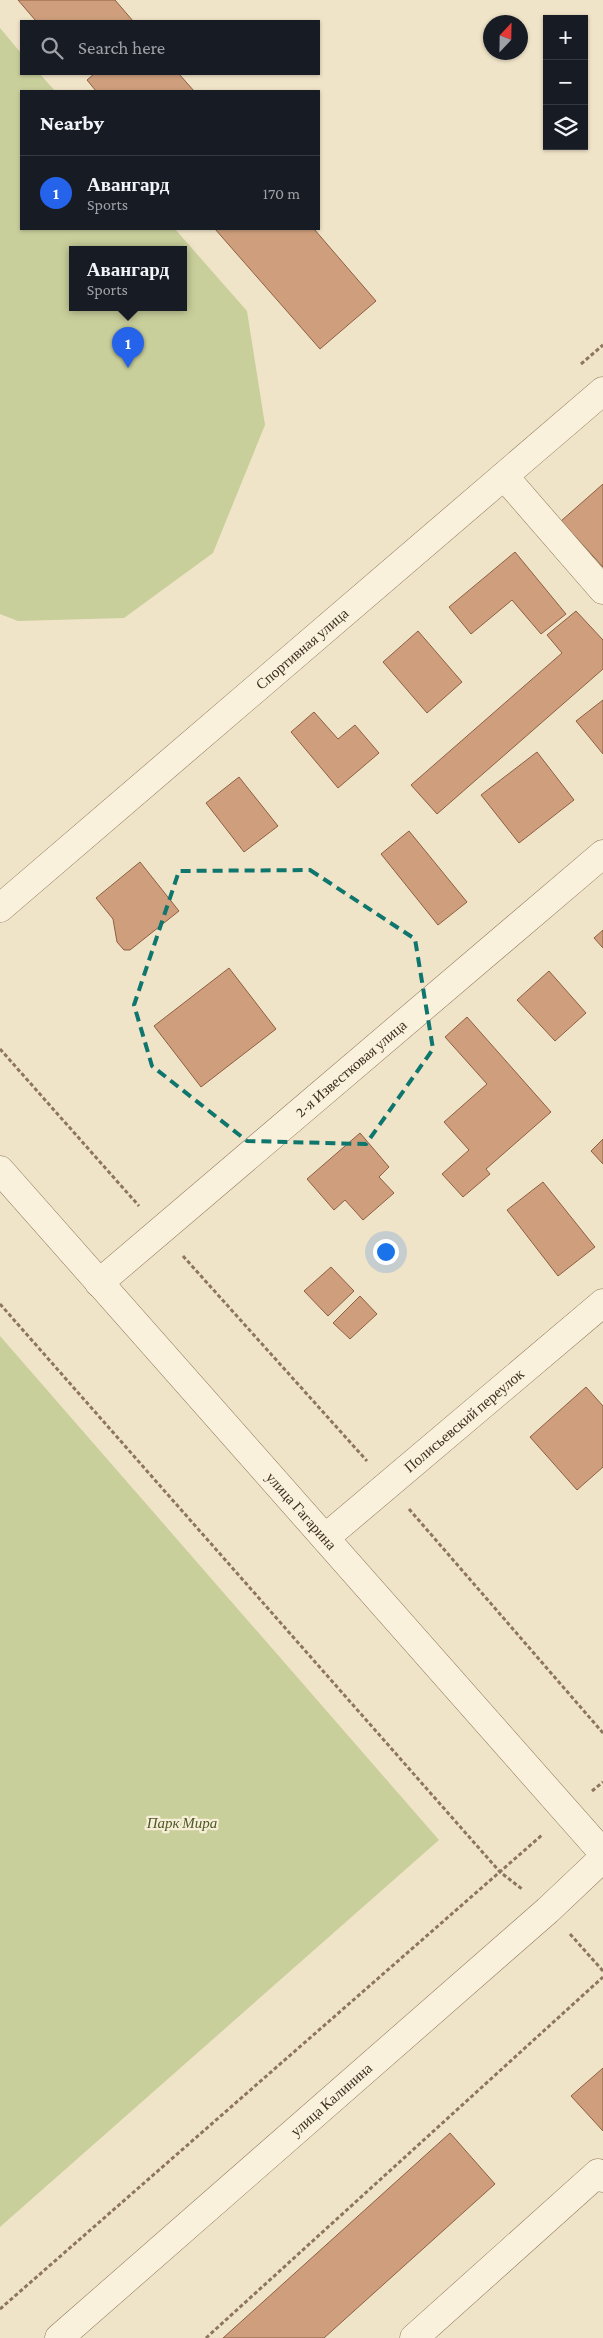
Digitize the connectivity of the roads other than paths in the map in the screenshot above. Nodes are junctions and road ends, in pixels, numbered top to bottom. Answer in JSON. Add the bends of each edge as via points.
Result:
{"nodes":[{"id":1,"x":603,"y":391,"type":"edge"},
{"id":2,"x":504,"y":476,"type":"junction"},
{"id":3,"x":603,"y":590,"type":"edge"},
{"id":4,"x":603,"y":854,"type":"edge"},
{"id":5,"x":0,"y":908,"type":"edge"},
{"id":6,"x":0,"y":1170,"type":"edge"},
{"id":7,"x":99,"y":1282,"type":"junction"},
{"id":8,"x":603,"y":1303,"type":"edge"},
{"id":9,"x":325,"y":1538,"type":"junction"},
{"id":10,"x":603,"y":1853,"type":"edge"},
{"id":11,"x":603,"y":1858,"type":"edge"},
{"id":12,"x":603,"y":2178,"type":"edge"},
{"id":13,"x":59,"y":2338,"type":"edge"},
{"id":14,"x":414,"y":2338,"type":"edge"}],
"edges":[{"from":1,"to":2,"type":"street","name":"Спортивная улица"},
{"from":2,"to":3,"type":"street"},
{"from":2,"to":5,"type":"street","name":"Спортивная улица"},
{"from":4,"to":7,"type":"street","name":"2-я Известковая улица"},
{"from":6,"to":7,"type":"street","name":"улица Гагарина"},
{"from":7,"to":9,"type":"street","name":"улица Гагарина"},
{"from":8,"to":9,"type":"street","name":"Полисьевский переулок"},
{"from":9,"to":10,"type":"street","name":"улица Гагарина"},
{"from":11,"to":13,"type":"street","name":"улица Калинина","via":[[548,1910]]},
{"from":12,"to":14,"type":"street","via":[[598,2173]]}]}
